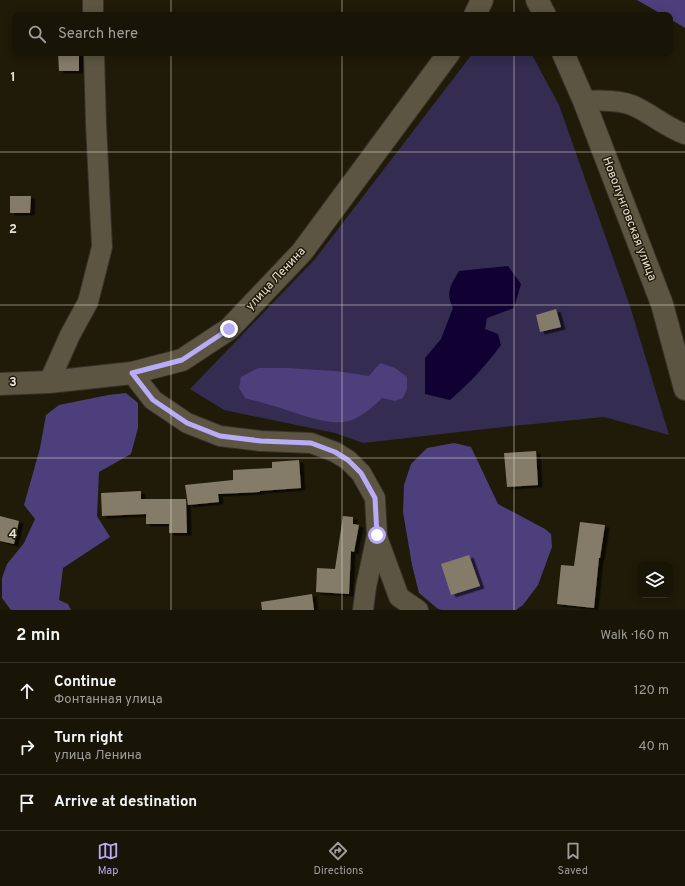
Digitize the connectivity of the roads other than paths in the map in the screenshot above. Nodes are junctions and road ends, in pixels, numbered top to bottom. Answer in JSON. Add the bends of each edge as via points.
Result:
{"nodes":[{"id":1,"x":93,"y":0,"type":"edge"},
{"id":2,"x":482,"y":0,"type":"edge"},
{"id":3,"x":537,"y":0,"type":"edge"},
{"id":4,"x":93,"y":12,"type":"edge"},
{"id":5,"x":476,"y":12,"type":"edge"},
{"id":6,"x":543,"y":12,"type":"edge"},
{"id":7,"x":94,"y":56,"type":"edge"},
{"id":8,"x":447,"y":56,"type":"edge"},
{"id":9,"x":564,"y":56,"type":"edge"},
{"id":10,"x":584,"y":101,"type":"junction"},
{"id":11,"x":685,"y":134,"type":"edge"},
{"id":12,"x":132,"y":373,"type":"junction"},
{"id":13,"x":49,"y":382,"type":"junction"},
{"id":14,"x":0,"y":384,"type":"edge"},
{"id":15,"x":685,"y":389,"type":"edge"},
{"id":16,"x":377,"y":535,"type":"junction"},
{"id":17,"x":366,"y":587,"type":"junction"},
{"id":18,"x":399,"y":597,"type":"junction"},
{"id":19,"x":363,"y":610,"type":"edge"},
{"id":20,"x":418,"y":610,"type":"edge"}],
"edges":[{"from":1,"to":4,"type":"street"},
{"from":2,"to":5,"type":"street"},
{"from":3,"to":6,"type":"street"},
{"from":7,"to":13,"type":"street","via":[[102,248],[88,302]]},
{"from":8,"to":12,"type":"street","name":"улица Ленина","via":[[302,252],[229,329],[182,360]]},
{"from":9,"to":10,"type":"street","name":"Новолунговская улица"},
{"from":10,"to":11,"type":"street","via":[[604,100],[634,106]]},
{"from":10,"to":15,"type":"street","name":"Новолунговская улица","via":[[662,304]]},
{"from":12,"to":13,"type":"street","name":"улица Ленина"},
{"from":12,"to":16,"type":"street","via":[[153,400],[187,423],[220,436],[311,443],[348,460],[361,473],[375,498]]},
{"from":13,"to":14,"type":"street","name":"улица Ленина"},
{"from":16,"to":17,"type":"street"},
{"from":16,"to":18,"type":"street"},
{"from":17,"to":18,"type":"street"},
{"from":17,"to":19,"type":"street"},
{"from":18,"to":20,"type":"street"}]}
